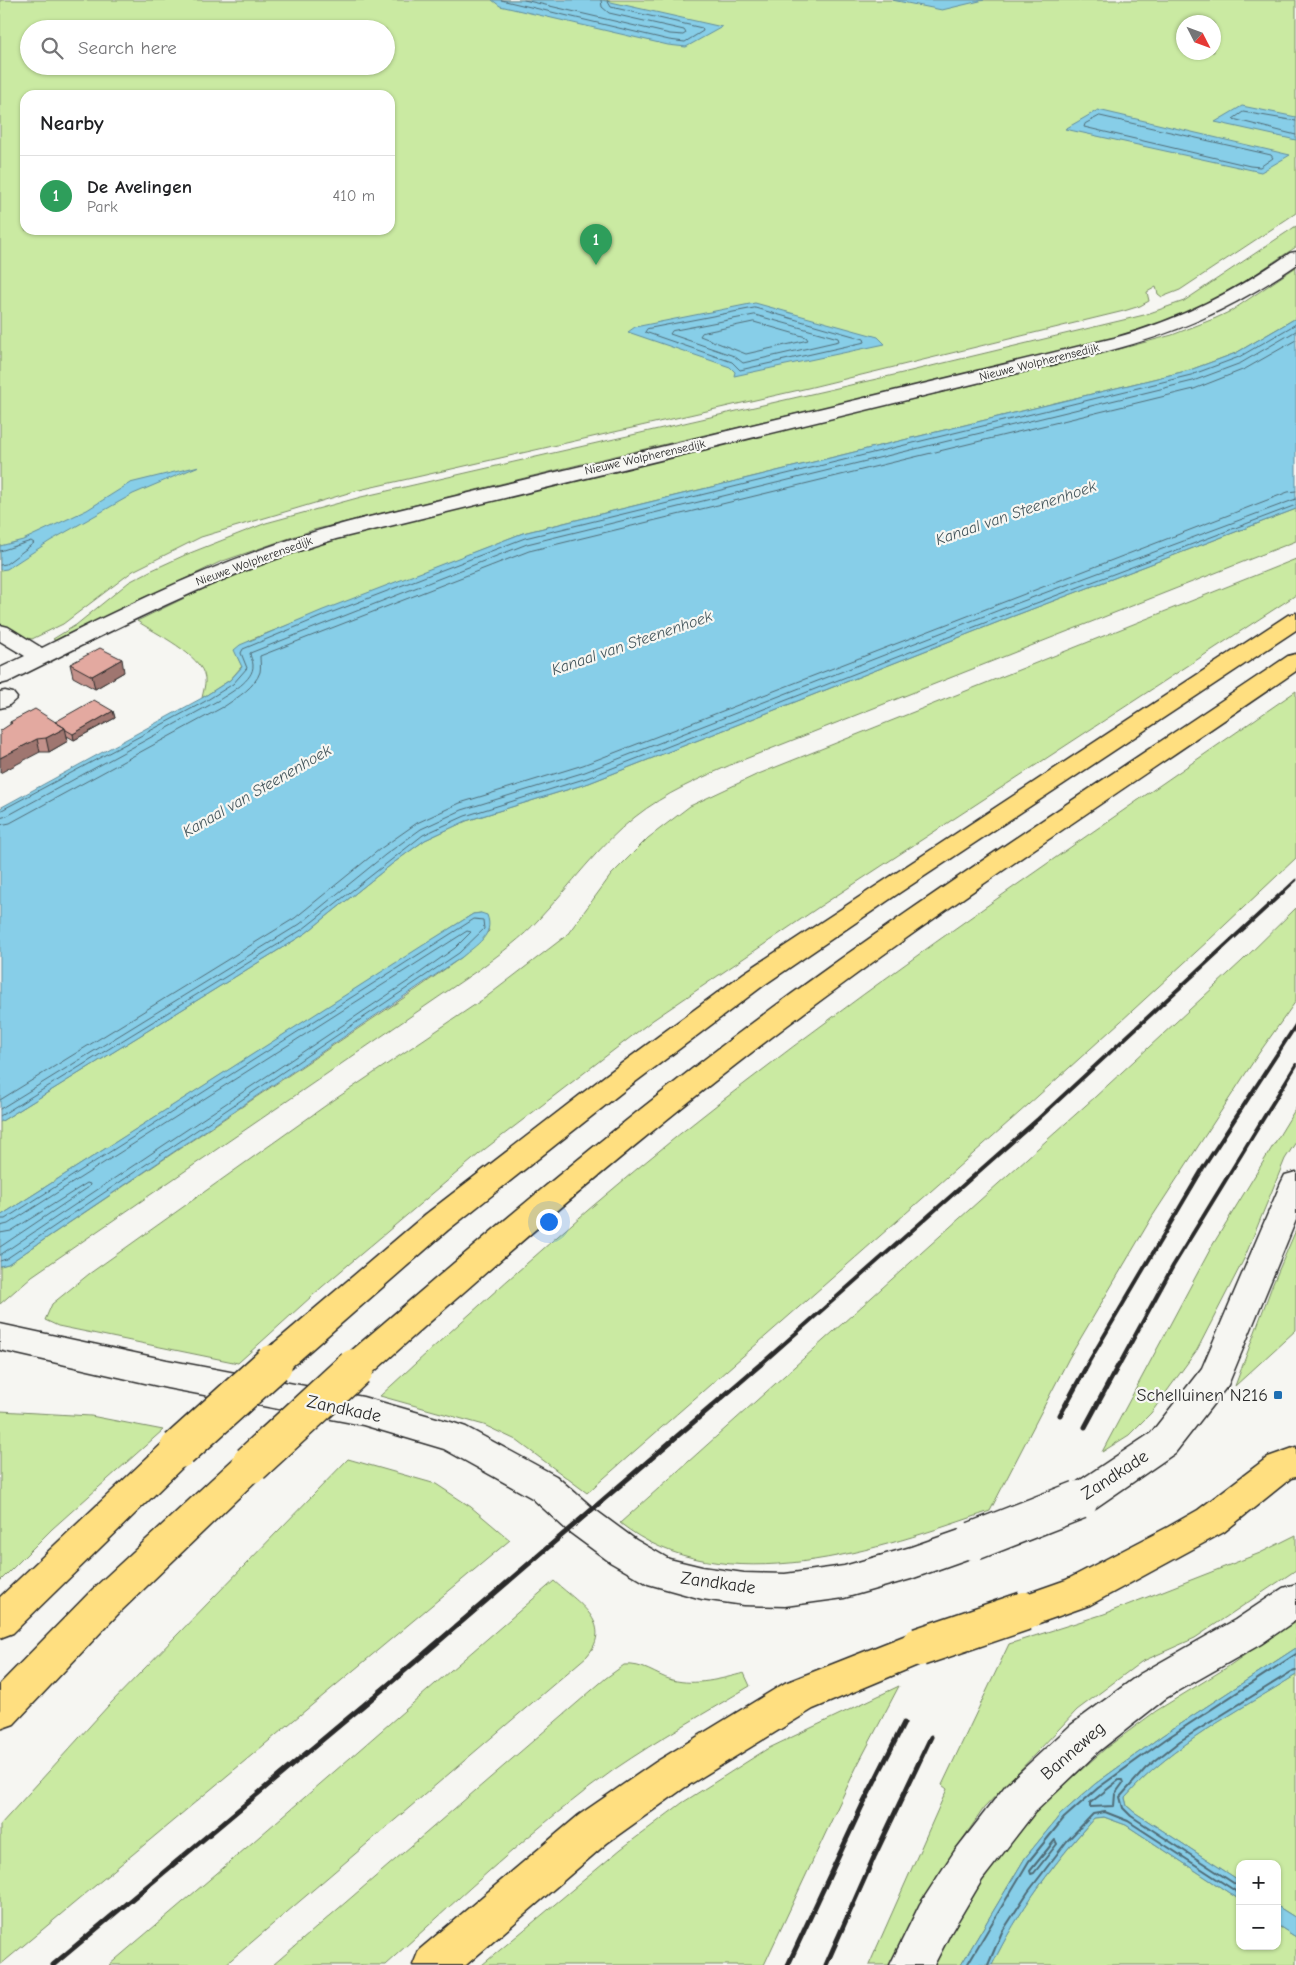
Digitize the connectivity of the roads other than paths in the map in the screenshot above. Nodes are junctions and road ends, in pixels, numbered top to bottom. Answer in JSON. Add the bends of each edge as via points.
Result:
{"nodes":[{"id":1,"x":1296,"y":257,"type":"edge"},
{"id":2,"x":1296,"y":620,"type":"edge"},
{"id":3,"x":0,"y":632,"type":"edge"},
{"id":4,"x":42,"y":657,"type":"junction"},
{"id":5,"x":1296,"y":661,"type":"edge"},
{"id":6,"x":2,"y":692,"type":"edge"},
{"id":7,"x":1296,"y":1183,"type":"edge"},
{"id":8,"x":0,"y":1337,"type":"edge"},
{"id":9,"x":1291,"y":1456,"type":"edge"},
{"id":10,"x":1296,"y":1600,"type":"edge"},
{"id":11,"x":0,"y":1621,"type":"edge"},
{"id":12,"x":0,"y":1711,"type":"edge"},
{"id":13,"x":434,"y":1965,"type":"edge"},
{"id":14,"x":911,"y":1965,"type":"edge"}],
"edges":[{"from":1,"to":4,"type":"street","name":"Nieuwe Wolpherensedijk","via":[[1257,284],[1196,317],[1149,334],[361,525],[295,544],[187,586]]},
{"from":2,"to":11,"type":"main road","bridge":true,"via":[[754,979],[616,1082],[437,1222],[284,1354],[179,1449]]},
{"from":3,"to":4,"type":"street"},
{"from":4,"to":6,"type":"street","name":"Nieuwe Wolpherensedijk"},
{"from":5,"to":12,"type":"main road","bridge":true,"via":[[919,918],[796,1005],[651,1116],[493,1246],[355,1368],[106,1601]]},
{"from":7,"to":8,"type":"street","name":"Zandkade","bridge":true,"via":[[1216,1375],[1163,1443],[1079,1500],[974,1541],[844,1582],[785,1590],[744,1589],[661,1573],[623,1551],[544,1487],[454,1437],[363,1411],[176,1376]]},
{"from":9,"to":13,"type":"main road","bridge":true,"via":[[1211,1521],[1077,1593],[919,1647],[800,1696],[746,1727],[670,1775],[593,1830]]},
{"from":10,"to":14,"type":"street","name":"Banneweg","via":[[1248,1632],[1153,1686],[1085,1738],[1020,1799],[968,1866]]}]}
